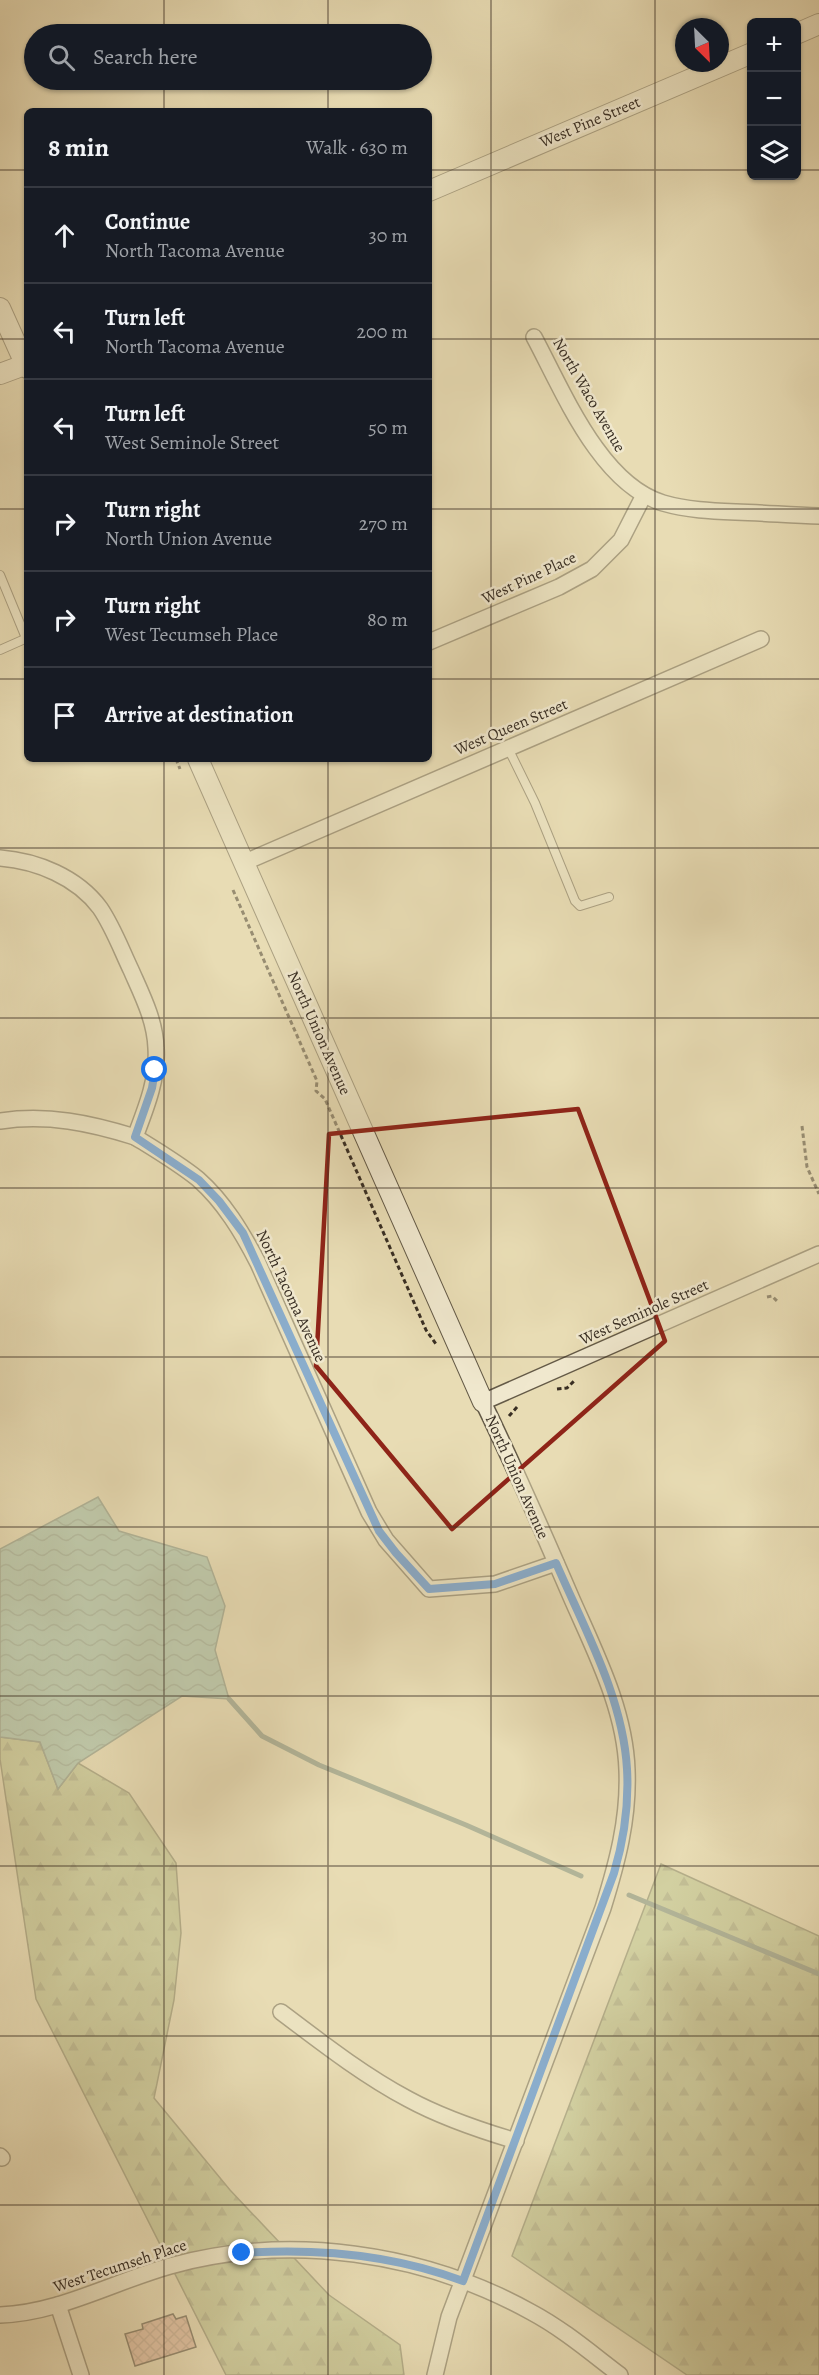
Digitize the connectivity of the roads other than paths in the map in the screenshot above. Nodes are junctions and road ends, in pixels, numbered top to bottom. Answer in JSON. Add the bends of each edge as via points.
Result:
{"nodes":[{"id":1,"x":819,"y":24,"type":"edge"},
{"id":2,"x":801,"y":32,"type":"edge"},
{"id":3,"x":747,"y":55,"type":"edge"},
{"id":4,"x":432,"y":190,"type":"edge"},
{"id":5,"x":0,"y":308,"type":"edge"},
{"id":6,"x":534,"y":337,"type":"dead end"},
{"id":7,"x":24,"y":361,"type":"edge"},
{"id":8,"x":24,"y":366,"type":"edge"},
{"id":9,"x":0,"y":375,"type":"edge"},
{"id":10,"x":644,"y":495,"type":"junction"},
{"id":11,"x":819,"y":516,"type":"edge"},
{"id":12,"x":0,"y":575,"type":"edge"},
{"id":13,"x":3,"y":592,"type":"edge"},
{"id":14,"x":24,"y":632,"type":"edge"},
{"id":15,"x":24,"y":639,"type":"edge"},
{"id":16,"x":760,"y":639,"type":"dead end"},
{"id":17,"x":432,"y":641,"type":"edge"},
{"id":18,"x":0,"y":650,"type":"edge"},
{"id":19,"x":508,"y":748,"type":"junction"},
{"id":20,"x":199,"y":762,"type":"edge"},
{"id":21,"x":0,"y":858,"type":"edge"},
{"id":22,"x":243,"y":863,"type":"junction"},
{"id":23,"x":609,"y":897,"type":"dead end"},
{"id":24,"x":0,"y":1121,"type":"edge"},
{"id":25,"x":135,"y":1137,"type":"junction"},
{"id":26,"x":819,"y":1254,"type":"edge"},
{"id":27,"x":483,"y":1402,"type":"junction"},
{"id":28,"x":556,"y":1563,"type":"junction"},
{"id":29,"x":281,"y":2012,"type":"dead end"},
{"id":30,"x":516,"y":2141,"type":"junction"},
{"id":31,"x":463,"y":2281,"type":"junction"},
{"id":32,"x":58,"y":2305,"type":"junction"},
{"id":33,"x":0,"y":2315,"type":"edge"},
{"id":34,"x":81,"y":2375,"type":"edge"},
{"id":35,"x":435,"y":2375,"type":"edge"},
{"id":36,"x":620,"y":2375,"type":"edge"}],
"edges":[{"from":1,"to":2,"type":"street"},
{"from":3,"to":4,"type":"street","name":"West Pine Street"},
{"from":5,"to":7,"type":"street"},
{"from":6,"to":10,"type":"street","name":"North Waco Avenue","via":[[602,457],[625,483]]},
{"from":8,"to":9,"type":"street"},
{"from":10,"to":11,"type":"street","name":"North Waco Avenue","via":[[691,510]]},
{"from":10,"to":17,"type":"street","name":"West Pine Place","via":[[621,540],[592,568],[559,587]]},
{"from":12,"to":13,"type":"lane"},
{"from":13,"to":14,"type":"lane"},
{"from":15,"to":18,"type":"lane"},
{"from":16,"to":19,"type":"street","name":"West Queen Street"},
{"from":19,"to":22,"type":"street","name":"West Queen Street"},
{"from":19,"to":23,"type":"lane","via":[[535,803],[574,901],[580,906]]},
{"from":20,"to":22,"type":"street","name":"North Union Avenue"},
{"from":21,"to":25,"type":"street","via":[[33,864],[70,881],[92,899],[110,925],[152,1020],[156,1050],[154,1079]]},
{"from":22,"to":27,"type":"street","name":"North Union Avenue"},
{"from":24,"to":25,"type":"street","name":"North Tacoma Avenue","via":[[65,1119]]},
{"from":25,"to":28,"type":"street","name":"North Tacoma Avenue","via":[[199,1180],[243,1233],[369,1512],[396,1553],[429,1589],[495,1584]]},
{"from":26,"to":27,"type":"street","name":"West Seminole Street"},
{"from":27,"to":28,"type":"street","name":"North Union Avenue"},
{"from":28,"to":30,"type":"street","name":"North Union Avenue","via":[[614,1702],[625,1752],[625,1826],[614,1873]]},
{"from":29,"to":30,"type":"street","via":[[408,2099]]},
{"from":30,"to":31,"type":"street","name":"North Union Avenue"},
{"from":31,"to":32,"type":"street","name":"West Tecumseh Place","via":[[389,2260],[280,2250],[171,2266]]},
{"from":31,"to":35,"type":"street","name":"North Union Avenue"},
{"from":31,"to":36,"type":"street","via":[[559,2329]]},
{"from":32,"to":33,"type":"street","name":"West Tecumseh Place"},
{"from":32,"to":34,"type":"street"}]}
